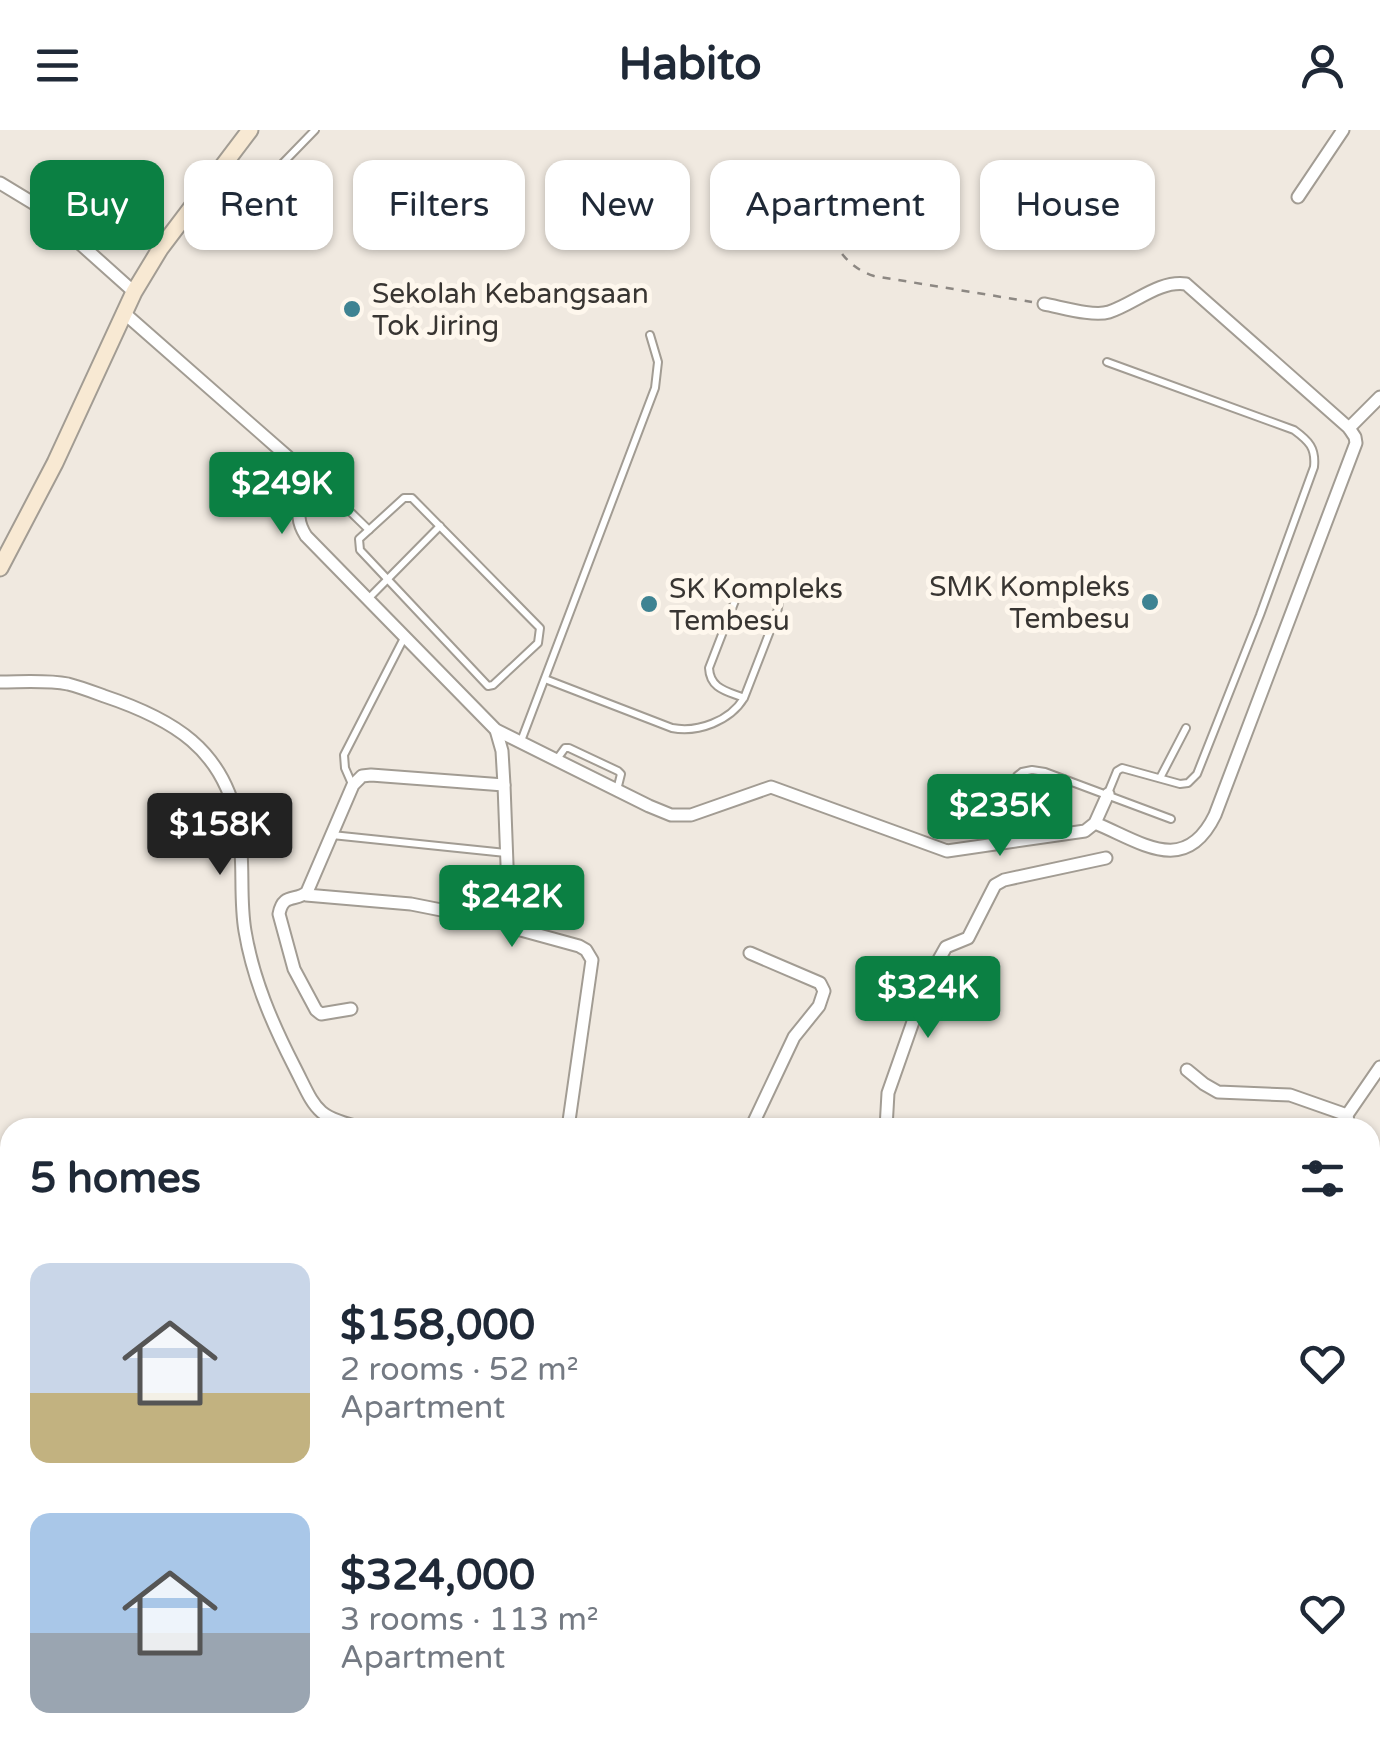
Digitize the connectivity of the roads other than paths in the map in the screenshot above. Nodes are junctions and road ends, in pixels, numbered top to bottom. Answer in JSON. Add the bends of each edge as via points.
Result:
{"nodes":[{"id":1,"x":250,"y":130,"type":"edge"},
{"id":2,"x":315,"y":130,"type":"edge"},
{"id":3,"x":1342,"y":130,"type":"edge"},
{"id":4,"x":286,"y":160,"type":"edge"},
{"id":5,"x":0,"y":183,"type":"edge"},
{"id":6,"x":1298,"y":197,"type":"dead end"},
{"id":7,"x":134,"y":292,"type":"junction"},
{"id":8,"x":1044,"y":304,"type":"road end"},
{"id":9,"x":123,"y":312,"type":"junction"},
{"id":10,"x":650,"y":335,"type":"dead end"},
{"id":11,"x":1107,"y":362,"type":"dead end"},
{"id":12,"x":1380,"y":397,"type":"edge"},
{"id":13,"x":1349,"y":428,"type":"junction"},
{"id":14,"x":302,"y":480,"type":"junction"},
{"id":15,"x":440,"y":526,"type":"junction"},
{"id":16,"x":369,"y":530,"type":"junction"},
{"id":17,"x":0,"y":568,"type":"edge"},
{"id":18,"x":388,"y":579,"type":"junction"},
{"id":19,"x":368,"y":599,"type":"junction"},
{"id":20,"x":405,"y":636,"type":"junction"},
{"id":21,"x":545,"y":678,"type":"junction"},
{"id":22,"x":0,"y":682,"type":"edge"},
{"id":23,"x":744,"y":698,"type":"junction"},
{"id":24,"x":1186,"y":728,"type":"dead end"},
{"id":25,"x":496,"y":730,"type":"junction"},
{"id":26,"x":521,"y":742,"type":"junction"},
{"id":27,"x":1160,"y":778,"type":"junction"},
{"id":28,"x":353,"y":784,"type":"junction"},
{"id":29,"x":504,"y":785,"type":"junction"},
{"id":30,"x":1108,"y":794,"type":"junction"},
{"id":31,"x":1172,"y":819,"type":"dead end"},
{"id":32,"x":1095,"y":823,"type":"junction"},
{"id":33,"x":331,"y":834,"type":"junction"},
{"id":34,"x":990,"y":846,"type":"junction"},
{"id":35,"x":506,"y":854,"type":"junction"},
{"id":36,"x":1106,"y":858,"type":"dead end"},
{"id":37,"x":306,"y":895,"type":"junction"},
{"id":38,"x":512,"y":924,"type":"junction"},
{"id":39,"x":750,"y":953,"type":"dead end"},
{"id":40,"x":351,"y":1009,"type":"dead end"},
{"id":41,"x":1380,"y":1066,"type":"edge"},
{"id":42,"x":1188,"y":1070,"type":"dead end"},
{"id":43,"x":329,"y":1118,"type":"edge"},
{"id":44,"x":569,"y":1118,"type":"edge"},
{"id":45,"x":755,"y":1118,"type":"edge"},
{"id":46,"x":887,"y":1118,"type":"edge"},
{"id":47,"x":1341,"y":1118,"type":"edge"},
{"id":48,"x":1350,"y":1118,"type":"edge"}],
"edges":[{"from":1,"to":7,"type":"street"},
{"from":2,"to":4,"type":"lane"},
{"from":3,"to":6,"type":"street"},
{"from":5,"to":7,"type":"street","via":[[38,206]]},
{"from":7,"to":9,"type":"street"},
{"from":8,"to":13,"type":"street","via":[[1106,313],[1162,287],[1186,284]]},
{"from":9,"to":14,"type":"street","via":[[288,457]]},
{"from":9,"to":17,"type":"street"},
{"from":10,"to":21,"type":"lane","via":[[656,388]]},
{"from":11,"to":27,"type":"lane","via":[[1294,430],[1315,456],[1197,774],[1185,784]]},
{"from":12,"to":13,"type":"street"},
{"from":13,"to":32,"type":"street","via":[[1356,443],[1206,833],[1192,846],[1166,851]]},
{"from":14,"to":16,"type":"lane","via":[[328,491]]},
{"from":14,"to":19,"type":"street","via":[[299,524]]},
{"from":15,"to":16,"type":"lane","via":[[404,498]]},
{"from":15,"to":18,"type":"lane"},
{"from":15,"to":18,"type":"lane","via":[[537,624],[538,643],[488,686]]},
{"from":16,"to":18,"type":"lane","via":[[358,545]]},
{"from":18,"to":19,"type":"lane"},
{"from":19,"to":20,"type":"street"},
{"from":20,"to":25,"type":"street"},
{"from":20,"to":28,"type":"lane","via":[[344,755]]},
{"from":21,"to":23,"type":"lane","via":[[684,730],[729,716]]},
{"from":21,"to":26,"type":"lane"},
{"from":22,"to":43,"type":"street","via":[[67,684],[134,706],[205,753],[234,809],[244,930],[271,1021],[318,1109]]},
{"from":23,"to":23,"type":"lane","via":[[779,602],[776,594],[754,587],[738,593],[708,668],[714,686]]},
{"from":24,"to":27,"type":"lane"},
{"from":25,"to":26,"type":"street"},
{"from":25,"to":29,"type":"street"},
{"from":26,"to":34,"type":"street","via":[[671,815],[691,816],[771,787],[948,851]]},
{"from":27,"to":30,"type":"lane","via":[[1122,768]]},
{"from":28,"to":29,"type":"street","via":[[371,776]]},
{"from":28,"to":33,"type":"street"},
{"from":29,"to":35,"type":"street"},
{"from":30,"to":31,"type":"lane"},
{"from":30,"to":32,"type":"street"},
{"from":30,"to":34,"type":"lane","via":[[1044,772],[1022,772]]},
{"from":32,"to":34,"type":"street","via":[[1074,834]]},
{"from":33,"to":35,"type":"lane"},
{"from":33,"to":37,"type":"street"},
{"from":35,"to":38,"type":"street"},
{"from":36,"to":46,"type":"street","via":[[995,885],[968,938],[946,947],[928,980],[888,1093]]},
{"from":37,"to":38,"type":"street","via":[[411,904]]},
{"from":37,"to":40,"type":"street","via":[[289,898],[279,910],[294,968],[318,1012]]},
{"from":38,"to":44,"type":"street","via":[[579,946],[592,960]]},
{"from":39,"to":45,"type":"street","via":[[820,982],[824,991]]},
{"from":41,"to":48,"type":"street"},
{"from":42,"to":47,"type":"street","via":[[1218,1092],[1290,1095]]}]}
